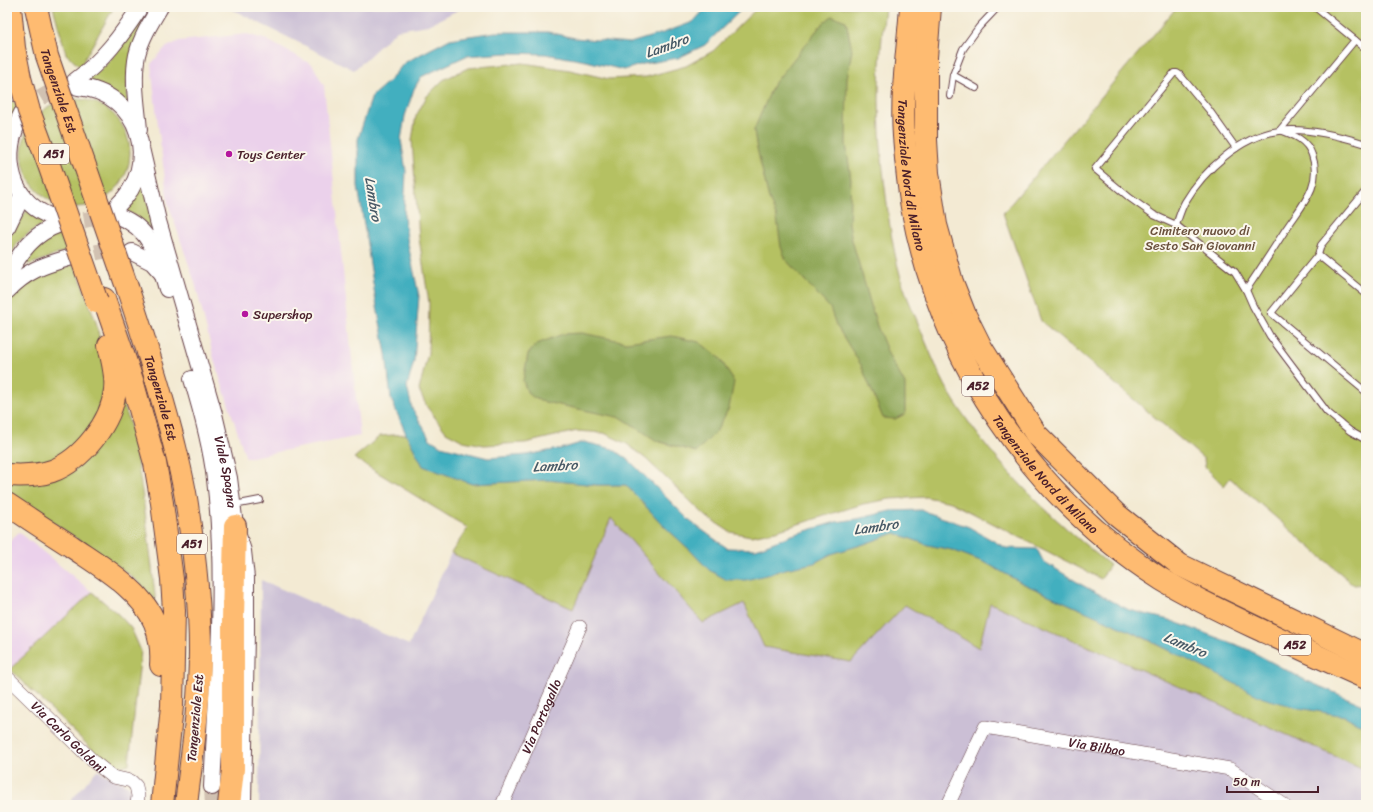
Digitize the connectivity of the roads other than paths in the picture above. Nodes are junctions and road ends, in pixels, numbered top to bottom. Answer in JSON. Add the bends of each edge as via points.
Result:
{"nodes":[{"id":1,"x":10,"y":7,"type":"edge"},
{"id":2,"x":14,"y":7,"type":"edge"},
{"id":3,"x":36,"y":7,"type":"edge"},
{"id":4,"x":140,"y":7,"type":"edge"},
{"id":5,"x":167,"y":7,"type":"edge"},
{"id":6,"x":911,"y":7,"type":"edge"},
{"id":7,"x":930,"y":7,"type":"edge"},
{"id":8,"x":943,"y":7,"type":"edge"},
{"id":9,"x":998,"y":7,"type":"edge"},
{"id":10,"x":1315,"y":7,"type":"edge"},
{"id":11,"x":157,"y":13,"type":"edge"},
{"id":12,"x":1355,"y":40,"type":"junction"},
{"id":13,"x":1366,"y":49,"type":"edge"},
{"id":14,"x":923,"y":58,"type":"junction"},
{"id":15,"x":952,"y":75,"type":"junction"},
{"id":16,"x":976,"y":88,"type":"dead end"},
{"id":17,"x":950,"y":96,"type":"dead end"},
{"id":18,"x":22,"y":112,"type":"tunnel mouth"},
{"id":19,"x":1280,"y":130,"type":"junction"},
{"id":20,"x":140,"y":143,"type":"junction"},
{"id":21,"x":1366,"y":144,"type":"edge"},
{"id":22,"x":1236,"y":148,"type":"junction"},
{"id":23,"x":7,"y":149,"type":"edge"},
{"id":24,"x":1366,"y":194,"type":"edge"},
{"id":25,"x":22,"y":196,"type":"junction"},
{"id":26,"x":1176,"y":225,"type":"junction"},
{"id":27,"x":7,"y":227,"type":"edge"},
{"id":28,"x":132,"y":252,"type":"tunnel mouth"},
{"id":29,"x":1318,"y":255,"type":"junction"},
{"id":30,"x":72,"y":257,"type":"tunnel mouth"},
{"id":31,"x":163,"y":274,"type":"junction"},
{"id":32,"x":7,"y":275,"type":"edge"},
{"id":33,"x":1246,"y":290,"type":"junction"},
{"id":34,"x":7,"y":291,"type":"edge"},
{"id":35,"x":1366,"y":294,"type":"edge"},
{"id":36,"x":100,"y":300,"type":"junction"},
{"id":37,"x":1366,"y":392,"type":"edge"},
{"id":38,"x":1366,"y":440,"type":"edge"},
{"id":39,"x":7,"y":475,"type":"edge"},
{"id":40,"x":260,"y":500,"type":"dead end"},
{"id":41,"x":7,"y":504,"type":"edge"},
{"id":42,"x":234,"y":516,"type":"junction"},
{"id":43,"x":580,"y":628,"type":"dead end"},
{"id":44,"x":1366,"y":655,"type":"edge"},
{"id":45,"x":7,"y":677,"type":"edge"},
{"id":46,"x":1366,"y":678,"type":"edge"},
{"id":47,"x":212,"y":787,"type":"tunnel mouth"},
{"id":48,"x":137,"y":805,"type":"edge"},
{"id":49,"x":150,"y":805,"type":"edge"},
{"id":50,"x":162,"y":805,"type":"edge"},
{"id":51,"x":186,"y":805,"type":"edge"},
{"id":52,"x":229,"y":805,"type":"tunnel mouth"},
{"id":53,"x":243,"y":805,"type":"edge"},
{"id":54,"x":502,"y":805,"type":"edge"},
{"id":55,"x":948,"y":805,"type":"edge"},
{"id":56,"x":1284,"y":805,"type":"edge"}],
"edges":[{"from":1,"to":36,"type":"highway","bridge":true,"via":[[14,48],[28,110]]},
{"from":2,"to":36,"type":"highway","name":"Tangenziale Est","number":"A51","via":[[38,107]]},
{"from":3,"to":51,"type":"highway","name":"Tangenziale Est","number":"A51","bridge":true,"via":[[47,56],[128,290],[164,404],[188,512],[200,651],[199,687]]},
{"from":4,"to":20,"type":"street","via":[[115,43],[76,84],[98,91],[115,101],[136,127]]},
{"from":5,"to":11,"type":"lane"},
{"from":6,"to":14,"type":"highway","name":"Tangenziale Nord di Milano","number":"A52"},
{"from":7,"to":14,"type":"highway","name":"Tangenziale Nord di Milano","number":"A52"},
{"from":8,"to":14,"type":"highway"},
{"from":9,"to":15,"type":"lane","via":[[963,49]]},
{"from":10,"to":12,"type":"lane"},
{"from":11,"to":20,"type":"street","via":[[144,36],[135,71]]},
{"from":12,"to":13,"type":"lane"},
{"from":12,"to":19,"type":"lane"},
{"from":14,"to":44,"type":"highway","name":"Tangenziale Nord di Milano","number":"A52","via":[[933,97],[933,138],[942,223],[952,282],[982,349],[1036,434],[1116,514],[1180,565]]},
{"from":14,"to":46,"type":"highway","name":"Tangenziale Nord di Milano","number":"A52","via":[[904,90],[904,134],[912,207],[932,287],[946,324],[1000,423],[1033,466],[1080,516],[1160,578],[1218,610]]},
{"from":15,"to":16,"type":"lane"},
{"from":15,"to":17,"type":"lane"},
{"from":18,"to":23,"type":"street","via":[[11,133]]},
{"from":19,"to":21,"type":"lane","via":[[1310,131]]},
{"from":19,"to":22,"type":"lane","via":[[1264,134]]},
{"from":19,"to":33,"type":"lane","via":[[1303,141],[1311,152],[1316,165],[1315,179],[1308,198]]},
{"from":20,"to":31,"type":"street","name":"Viale Spagna","via":[[141,164],[137,179],[118,211],[148,237]]},
{"from":20,"to":42,"type":"street","name":"Viale Spagna","via":[[158,221],[214,414],[229,478]]},
{"from":22,"to":26,"type":"lane","via":[[1209,170],[1196,186],[1184,204]]},
{"from":22,"to":26,"type":"lane","via":[[1204,104],[1180,75],[1174,73],[1095,169],[1154,215]]},
{"from":23,"to":25,"type":"street","via":[[13,182]]},
{"from":24,"to":29,"type":"lane","via":[[1364,193],[1321,245]]},
{"from":25,"to":27,"type":"street"},
{"from":25,"to":32,"type":"street","via":[[30,205],[59,221],[32,240]]},
{"from":26,"to":33,"type":"lane","via":[[1235,272]]},
{"from":28,"to":31,"type":"street","via":[[152,262]]},
{"from":29,"to":35,"type":"lane"},
{"from":29,"to":37,"type":"lane","via":[[1271,312]]},
{"from":30,"to":34,"type":"street","via":[[28,272]]},
{"from":31,"to":47,"type":"street","name":"Viale Spagna","via":[[202,411],[215,478],[220,533],[220,618]]},
{"from":33,"to":38,"type":"lane","via":[[1270,336],[1327,412],[1350,431]]},
{"from":36,"to":39,"type":"highway","via":[[114,364],[115,390],[110,410],[100,429],[88,446],[53,470],[37,475]]},
{"from":36,"to":50,"type":"highway","name":"Tangenziale Est","number":"A51","via":[[132,380],[155,463],[172,579],[172,706]]},
{"from":40,"to":42,"type":"lane"},
{"from":41,"to":49,"type":"highway","via":[[116,578],[141,601],[155,623],[161,649],[161,670]]},
{"from":42,"to":52,"type":"highway","via":[[234,769]]},
{"from":42,"to":53,"type":"street","name":"Viale Spagna","via":[[243,551],[246,578]]},
{"from":43,"to":54,"type":"street","name":"Via Portogallo"},
{"from":45,"to":48,"type":"street","name":"Via Carlo Goldoni","via":[[94,762],[113,777],[131,781],[136,786]]},
{"from":55,"to":56,"type":"street","name":"Via Bilbao","via":[[985,726],[1230,769]]}]}
